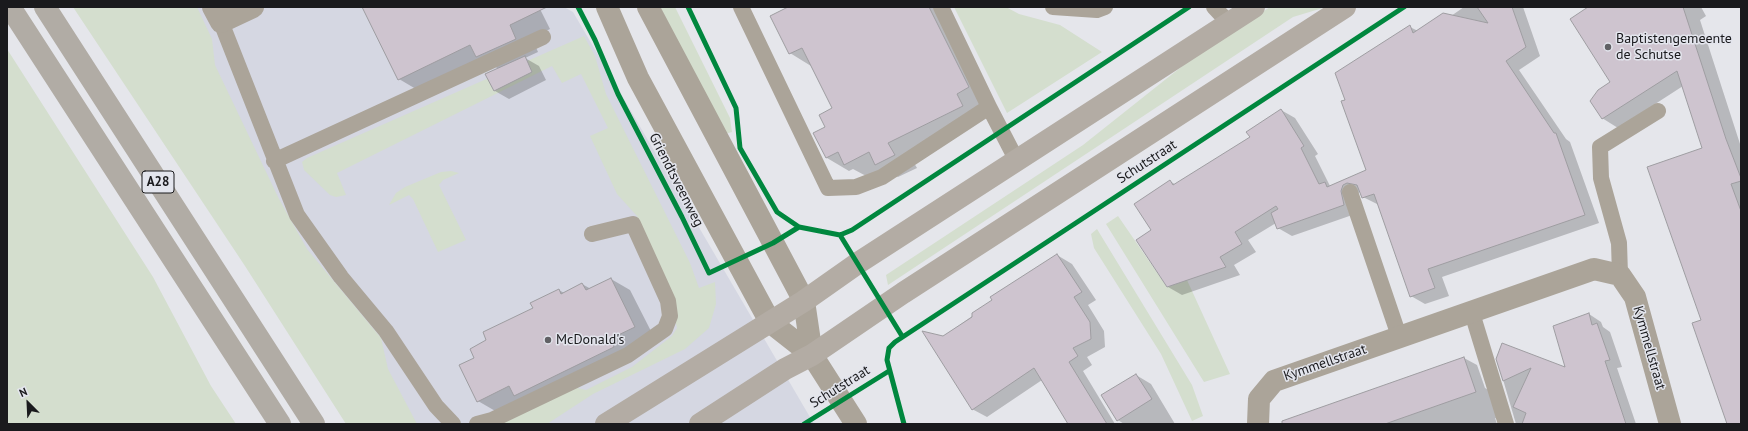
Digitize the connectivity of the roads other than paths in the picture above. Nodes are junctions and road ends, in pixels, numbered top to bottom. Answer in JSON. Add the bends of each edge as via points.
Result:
{"nodes":[{"id":1,"x":10,"y":7,"type":"edge"},
{"id":2,"x":45,"y":7,"type":"edge"},
{"id":3,"x":253,"y":7,"type":"edge"},
{"id":4,"x":608,"y":7,"type":"edge"},
{"id":5,"x":648,"y":7,"type":"edge"},
{"id":6,"x":741,"y":7,"type":"edge"},
{"id":7,"x":941,"y":7,"type":"edge"},
{"id":8,"x":1053,"y":7,"type":"edge"},
{"id":9,"x":1105,"y":7,"type":"edge"},
{"id":10,"x":1214,"y":7,"type":"edge"},
{"id":11,"x":1254,"y":7,"type":"edge"},
{"id":12,"x":1345,"y":7,"type":"edge"},
{"id":13,"x":217,"y":15,"type":"edge"},
{"id":14,"x":1229,"y":23,"type":"junction"},
{"id":15,"x":544,"y":37,"type":"dead end"},
{"id":16,"x":989,"y":107,"type":"junction"},
{"id":17,"x":1658,"y":111,"type":"dead end"},
{"id":18,"x":274,"y":161,"type":"junction"},
{"id":19,"x":1017,"y":161,"type":"junction"},
{"id":20,"x":1350,"y":192,"type":"dead end"},
{"id":21,"x":592,"y":234,"type":"dead end"},
{"id":22,"x":1620,"y":275,"type":"junction"},
{"id":23,"x":804,"y":301,"type":"junction"},
{"id":24,"x":1472,"y":313,"type":"junction"},
{"id":25,"x":770,"y":322,"type":"junction"},
{"id":26,"x":1399,"y":336,"type":"junction"},
{"id":27,"x":812,"y":355,"type":"junction"},
{"id":28,"x":280,"y":424,"type":"edge"},
{"id":29,"x":314,"y":424,"type":"edge"},
{"id":30,"x":452,"y":424,"type":"edge"},
{"id":31,"x":477,"y":424,"type":"edge"},
{"id":32,"x":606,"y":424,"type":"edge"},
{"id":33,"x":700,"y":424,"type":"edge"},
{"id":34,"x":856,"y":424,"type":"edge"},
{"id":35,"x":1258,"y":424,"type":"edge"},
{"id":36,"x":1506,"y":424,"type":"edge"},
{"id":37,"x":1670,"y":424,"type":"edge"}],
"edges":[{"from":1,"to":28,"type":"highway","number":"A28"},
{"from":2,"to":29,"type":"highway","number":"A28"},
{"from":3,"to":13,"type":"street"},
{"from":4,"to":25,"type":"street","name":"Griendtsveenweg","via":[[638,78]]},
{"from":5,"to":23,"type":"street"},
{"from":6,"to":16,"type":"lane","via":[[828,188],[856,187],[882,177]]},
{"from":7,"to":16,"type":"lane"},
{"from":8,"to":9,"type":"lane","via":[[1097,10]]},
{"from":10,"to":14,"type":"lane"},
{"from":11,"to":14,"type":"main road"},
{"from":12,"to":27,"type":"main road","name":"Schutstraat","via":[[903,293]]},
{"from":13,"to":18,"type":"lane"},
{"from":14,"to":19,"type":"main road"},
{"from":15,"to":18,"type":"lane"},
{"from":16,"to":19,"type":"lane"},
{"from":17,"to":22,"type":"lane","via":[[1600,147],[1602,178],[1619,243]]},
{"from":18,"to":30,"type":"lane","via":[[297,215],[341,277],[386,331],[436,406]]},
{"from":19,"to":23,"type":"main road","via":[[858,263]]},
{"from":20,"to":26,"type":"lane"},
{"from":21,"to":31,"type":"lane","via":[[633,224],[668,301],[670,316],[665,329],[628,355],[492,420]]},
{"from":22,"to":24,"type":"street","name":"Kymmellstraat","via":[[1594,269]]},
{"from":22,"to":37,"type":"street","name":"Kymmellstraat","via":[[1635,297]]},
{"from":23,"to":25,"type":"main road"},
{"from":23,"to":27,"type":"street"},
{"from":24,"to":26,"type":"street","name":"Kymmellstraat"},
{"from":24,"to":36,"type":"lane"},
{"from":25,"to":27,"type":"street"},
{"from":25,"to":32,"type":"main road"},
{"from":26,"to":35,"type":"street","name":"Kymmellstraat","via":[[1274,381],[1259,399]]},
{"from":27,"to":33,"type":"main road","name":"Schutstraat","via":[[785,369]]},
{"from":27,"to":34,"type":"street"}]}
